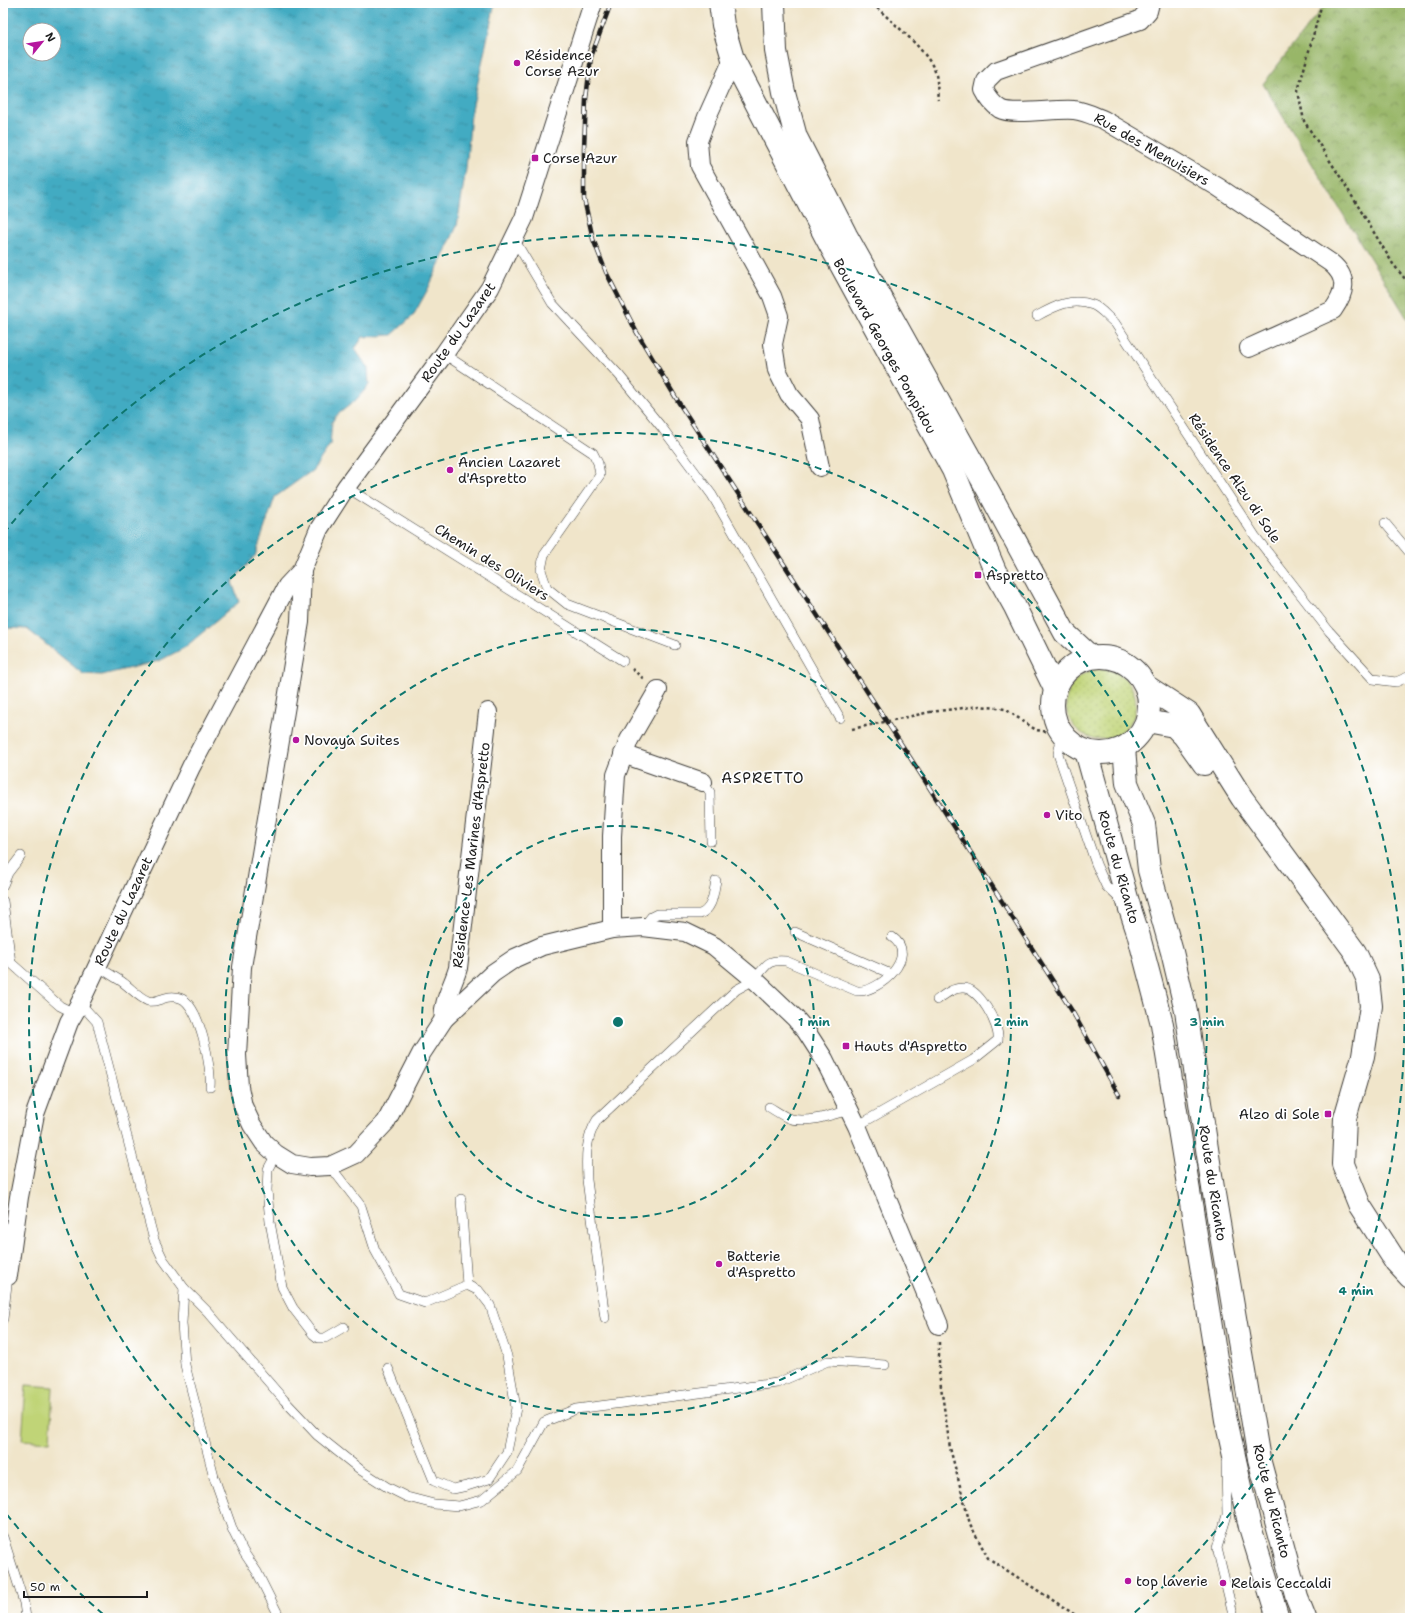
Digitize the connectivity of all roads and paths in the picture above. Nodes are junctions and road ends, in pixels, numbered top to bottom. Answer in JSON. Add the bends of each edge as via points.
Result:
{"nodes":[{"id":1,"x":593,"y":3,"type":"edge"},
{"id":2,"x":720,"y":3,"type":"edge"},
{"id":3,"x":774,"y":3,"type":"edge"},
{"id":4,"x":874,"y":3,"type":"edge"},
{"id":5,"x":1150,"y":3,"type":"edge"},
{"id":6,"x":1322,"y":3,"type":"edge"},
{"id":7,"x":733,"y":59,"type":"junction"},
{"id":8,"x":938,"y":100,"type":"dead end"},
{"id":9,"x":514,"y":239,"type":"junction"},
{"id":10,"x":1410,"y":285,"type":"edge"},
{"id":11,"x":1037,"y":316,"type":"dead end"},
{"id":12,"x":1249,"y":348,"type":"dead end"},
{"id":13,"x":444,"y":354,"type":"junction"},
{"id":14,"x":820,"y":467,"type":"dead end"},
{"id":15,"x":346,"y":487,"type":"junction"},
{"id":16,"x":1386,"y":523,"type":"dead end"},
{"id":17,"x":1410,"y":553,"type":"edge"},
{"id":18,"x":302,"y":570,"type":"junction"},
{"id":19,"x":675,"y":645,"type":"dead end"},
{"id":20,"x":1091,"y":657,"type":"junction"},
{"id":21,"x":623,"y":661,"type":"joint"},
{"id":22,"x":1410,"y":676,"type":"edge"},
{"id":23,"x":1146,"y":686,"type":"junction"},
{"id":24,"x":1055,"y":689,"type":"junction"},
{"id":25,"x":658,"y":690,"type":"joint"},
{"id":26,"x":488,"y":712,"type":"dead end"},
{"id":27,"x":840,"y":718,"type":"dead end"},
{"id":28,"x":1146,"y":721,"type":"junction"},
{"id":29,"x":852,"y":729,"type":"dead end"},
{"id":30,"x":1062,"y":734,"type":"junction"},
{"id":31,"x":1124,"y":748,"type":"junction"},
{"id":32,"x":1086,"y":751,"type":"junction"},
{"id":33,"x":623,"y":754,"type":"junction"},
{"id":34,"x":703,"y":782,"type":"joint"},
{"id":35,"x":1242,"y":798,"type":"junction"},
{"id":36,"x":711,"y":841,"type":"dead end"},
{"id":37,"x":21,"y":856,"type":"dead end"},
{"id":38,"x":716,"y":881,"type":"dead end"},
{"id":39,"x":3,"y":886,"type":"edge"},
{"id":40,"x":3,"y":901,"type":"edge"},
{"id":41,"x":1130,"y":909,"type":"junction"},
{"id":42,"x":643,"y":927,"type":"junction"},
{"id":43,"x":612,"y":929,"type":"junction"},
{"id":44,"x":795,"y":932,"type":"dead end"},
{"id":45,"x":892,"y":937,"type":"dead end"},
{"id":46,"x":97,"y":966,"type":"junction"},
{"id":47,"x":891,"y":974,"type":"junction"},
{"id":48,"x":754,"y":980,"type":"junction"},
{"id":49,"x":937,"y":1000,"type":"dead end"},
{"id":50,"x":77,"y":1008,"type":"junction"},
{"id":51,"x":444,"y":1019,"type":"junction"},
{"id":52,"x":210,"y":1087,"type":"dead end"},
{"id":53,"x":769,"y":1107,"type":"dead end"},
{"id":54,"x":853,"y":1118,"type":"junction"},
{"id":55,"x":276,"y":1154,"type":"junction"},
{"id":56,"x":330,"y":1166,"type":"junction"},
{"id":57,"x":461,"y":1199,"type":"dead end"},
{"id":58,"x":8,"y":1276,"type":"joint"},
{"id":59,"x":1410,"y":1276,"type":"edge"},
{"id":60,"x":467,"y":1285,"type":"junction"},
{"id":61,"x":184,"y":1288,"type":"junction"},
{"id":62,"x":605,"y":1318,"type":"dead end"},
{"id":63,"x":3,"y":1319,"type":"edge"},
{"id":64,"x":938,"y":1325,"type":"joint"},
{"id":65,"x":344,"y":1327,"type":"dead end"},
{"id":66,"x":885,"y":1365,"type":"dead end"},
{"id":67,"x":388,"y":1368,"type":"dead end"},
{"id":68,"x":1226,"y":1420,"type":"junction"},
{"id":69,"x":3,"y":1536,"type":"edge"},
{"id":70,"x":26,"y":1618,"type":"edge"},
{"id":71,"x":280,"y":1618,"type":"edge"},
{"id":72,"x":1080,"y":1618,"type":"edge"},
{"id":73,"x":1234,"y":1618,"type":"edge"},
{"id":74,"x":1278,"y":1618,"type":"edge"},
{"id":75,"x":1305,"y":1618,"type":"edge"}],
"edges":[{"from":1,"to":9,"type":"street","name":"Route du Lazaret","via":[[524,218]]},
{"from":2,"to":7,"type":"main road","name":"Boulevard Georges Pompidou","via":[[723,25]]},
{"from":3,"to":20,"type":"main road","name":"Boulevard Georges Pompidou","via":[[776,51],[796,137],[846,235],[1065,633]]},
{"from":4,"to":8,"type":"path","via":[[929,61],[936,74]]},
{"from":5,"to":12,"type":"street","name":"Rue des Menuisiers","via":[[1140,20],[996,72],[986,81],[984,90],[990,101],[1002,110],[1074,110],[1098,118],[1218,187],[1340,270],[1343,291],[1333,310]]},
{"from":6,"to":10,"type":"path","via":[[1298,91],[1304,121],[1342,178],[1393,264]]},
{"from":7,"to":14,"type":"street","via":[[698,141],[700,166],[772,296],[779,316],[773,344],[777,370],[789,394],[810,419]]},
{"from":7,"to":24,"type":"main road","name":"Boulevard Georges Pompidou","via":[[830,245],[953,470],[995,571]]},
{"from":9,"to":13,"type":"street","name":"Route du Lazaret","via":[[490,288]]},
{"from":9,"to":27,"type":"lane","via":[[552,303],[619,375],[712,495]]},
{"from":11,"to":22,"type":"lane","name":"Résidence Alzu di Sole","via":[[1058,304],[1073,301],[1094,305],[1115,323],[1256,536],[1329,631],[1373,679],[1396,682]]},
{"from":13,"to":15,"type":"street","name":"Route du Lazaret"},
{"from":13,"to":19,"type":"lane","via":[[594,453],[600,475],[544,555],[541,570],[547,588],[567,604]]},
{"from":15,"to":18,"type":"street","name":"Route du Lazaret","via":[[319,529]]},
{"from":15,"to":21,"type":"lane","name":"Chemin des Oliviers"},
{"from":16,"to":17,"type":"lane"},
{"from":18,"to":46,"type":"street","name":"Route du Lazaret","via":[[287,586],[191,768]]},
{"from":18,"to":55,"type":"street","name":"Route du Lazaret","via":[[300,622],[242,967],[237,1055],[243,1106],[264,1143]]},
{"from":20,"to":23,"type":"main road","via":[[1104,656],[1129,665],[1139,674]]},
{"from":20,"to":24,"type":"main road","via":[[1075,663],[1063,674]]},
{"from":21,"to":25,"type":"path"},
{"from":23,"to":28,"type":"main road","via":[[1149,710]]},
{"from":23,"to":35,"type":"main road","via":[[1189,714]]},
{"from":24,"to":30,"type":"main road","via":[[1053,712]]},
{"from":25,"to":33,"type":"street"},
{"from":26,"to":51,"type":"street","name":"Résidence Les Marines d'Aspretto","via":[[458,968],[443,1008]]},
{"from":28,"to":31,"type":"main road","via":[[1137,737]]},
{"from":28,"to":35,"type":"main road","via":[[1174,726],[1210,773]]},
{"from":29,"to":30,"type":"path","bridge":true,"via":[[930,712],[980,706],[1005,709],[1036,730]]},
{"from":30,"to":32,"type":"main road"},
{"from":30,"to":41,"type":"lane","via":[[1058,754],[1096,864],[1106,886]]},
{"from":31,"to":32,"type":"main road","via":[[1105,753]]},
{"from":31,"to":75,"type":"main road","name":"Route du Ricanto","via":[[1127,783],[1144,824],[1149,870],[1186,1010],[1259,1459],[1297,1598]]},
{"from":32,"to":41,"type":"main road","name":"Route du Ricanto"},
{"from":33,"to":34,"type":"street"},
{"from":33,"to":43,"type":"street","via":[[616,775],[612,836]]},
{"from":34,"to":36,"type":"lane","via":[[710,792]]},
{"from":35,"to":59,"type":"main road","via":[[1355,952],[1368,980],[1371,1006],[1362,1056],[1345,1118],[1343,1164],[1360,1206],[1396,1262]]},
{"from":37,"to":39,"type":"lane","via":[[8,873]]},
{"from":38,"to":42,"type":"lane","via":[[706,912],[657,914]]},
{"from":40,"to":50,"type":"lane","via":[[11,963],[60,1006]]},
{"from":41,"to":68,"type":"main road","name":"Route du Ricanto","via":[[1162,1024]]},
{"from":42,"to":43,"type":"street"},
{"from":42,"to":48,"type":"street","via":[[685,932],[714,946]]},
{"from":43,"to":51,"type":"street","via":[[542,946],[515,958],[493,973]]},
{"from":44,"to":47,"type":"lane"},
{"from":45,"to":47,"type":"lane","via":[[900,944],[902,950],[896,970]]},
{"from":46,"to":50,"type":"street","name":"Route du Lazaret"},
{"from":46,"to":52,"type":"lane","via":[[146,1000],[151,1002],[173,996],[182,998],[188,1004],[194,1013],[211,1071]]},
{"from":47,"to":48,"type":"lane","via":[[865,992],[786,961],[776,960],[770,962]]},
{"from":48,"to":54,"type":"street","via":[[806,1031],[824,1060]]},
{"from":48,"to":62,"type":"lane","via":[[736,990],[597,1120],[591,1130],[587,1144],[587,1180]]},
{"from":49,"to":54,"type":"lane","via":[[962,987],[970,989],[977,994],[996,1023],[998,1040],[973,1060]]},
{"from":50,"to":58,"type":"street","name":"Route du Lazaret","via":[[59,1046],[35,1114],[19,1197]]},
{"from":50,"to":61,"type":"lane","via":[[94,1017],[97,1022],[154,1240],[163,1259]]},
{"from":51,"to":56,"type":"street","via":[[421,1054],[386,1122],[356,1154]]},
{"from":53,"to":54,"type":"lane","via":[[791,1119]]},
{"from":54,"to":64,"type":"street"},
{"from":55,"to":56,"type":"street","name":"Route du Lazaret","via":[[292,1164],[310,1167]]},
{"from":55,"to":65,"type":"lane","via":[[268,1169],[267,1190],[282,1287],[293,1308],[318,1338],[325,1338]]},
{"from":56,"to":60,"type":"lane","via":[[361,1206],[375,1250],[399,1294],[425,1303]]},
{"from":57,"to":60,"type":"lane"},
{"from":58,"to":63,"type":"lane"},
{"from":60,"to":67,"type":"lane","via":[[479,1291],[490,1305],[507,1356],[516,1408],[507,1452],[489,1478],[453,1489],[434,1481]]},
{"from":61,"to":66,"type":"lane","via":[[317,1435],[362,1471],[388,1487],[407,1497],[434,1504],[459,1506],[482,1500],[517,1471],[544,1422],[576,1409],[777,1383],[828,1361]]},
{"from":61,"to":71,"type":"lane","via":[[182,1323],[185,1365],[214,1477],[233,1531],[258,1572]]},
{"from":64,"to":72,"type":"path","via":[[939,1373],[950,1448],[970,1524],[988,1558]]},
{"from":68,"to":73,"type":"lane","via":[[1227,1515],[1217,1548]]},
{"from":68,"to":74,"type":"main road","name":"Route du Ricanto","via":[[1250,1527]]},
{"from":69,"to":70,"type":"lane","via":[[24,1603]]}]}
